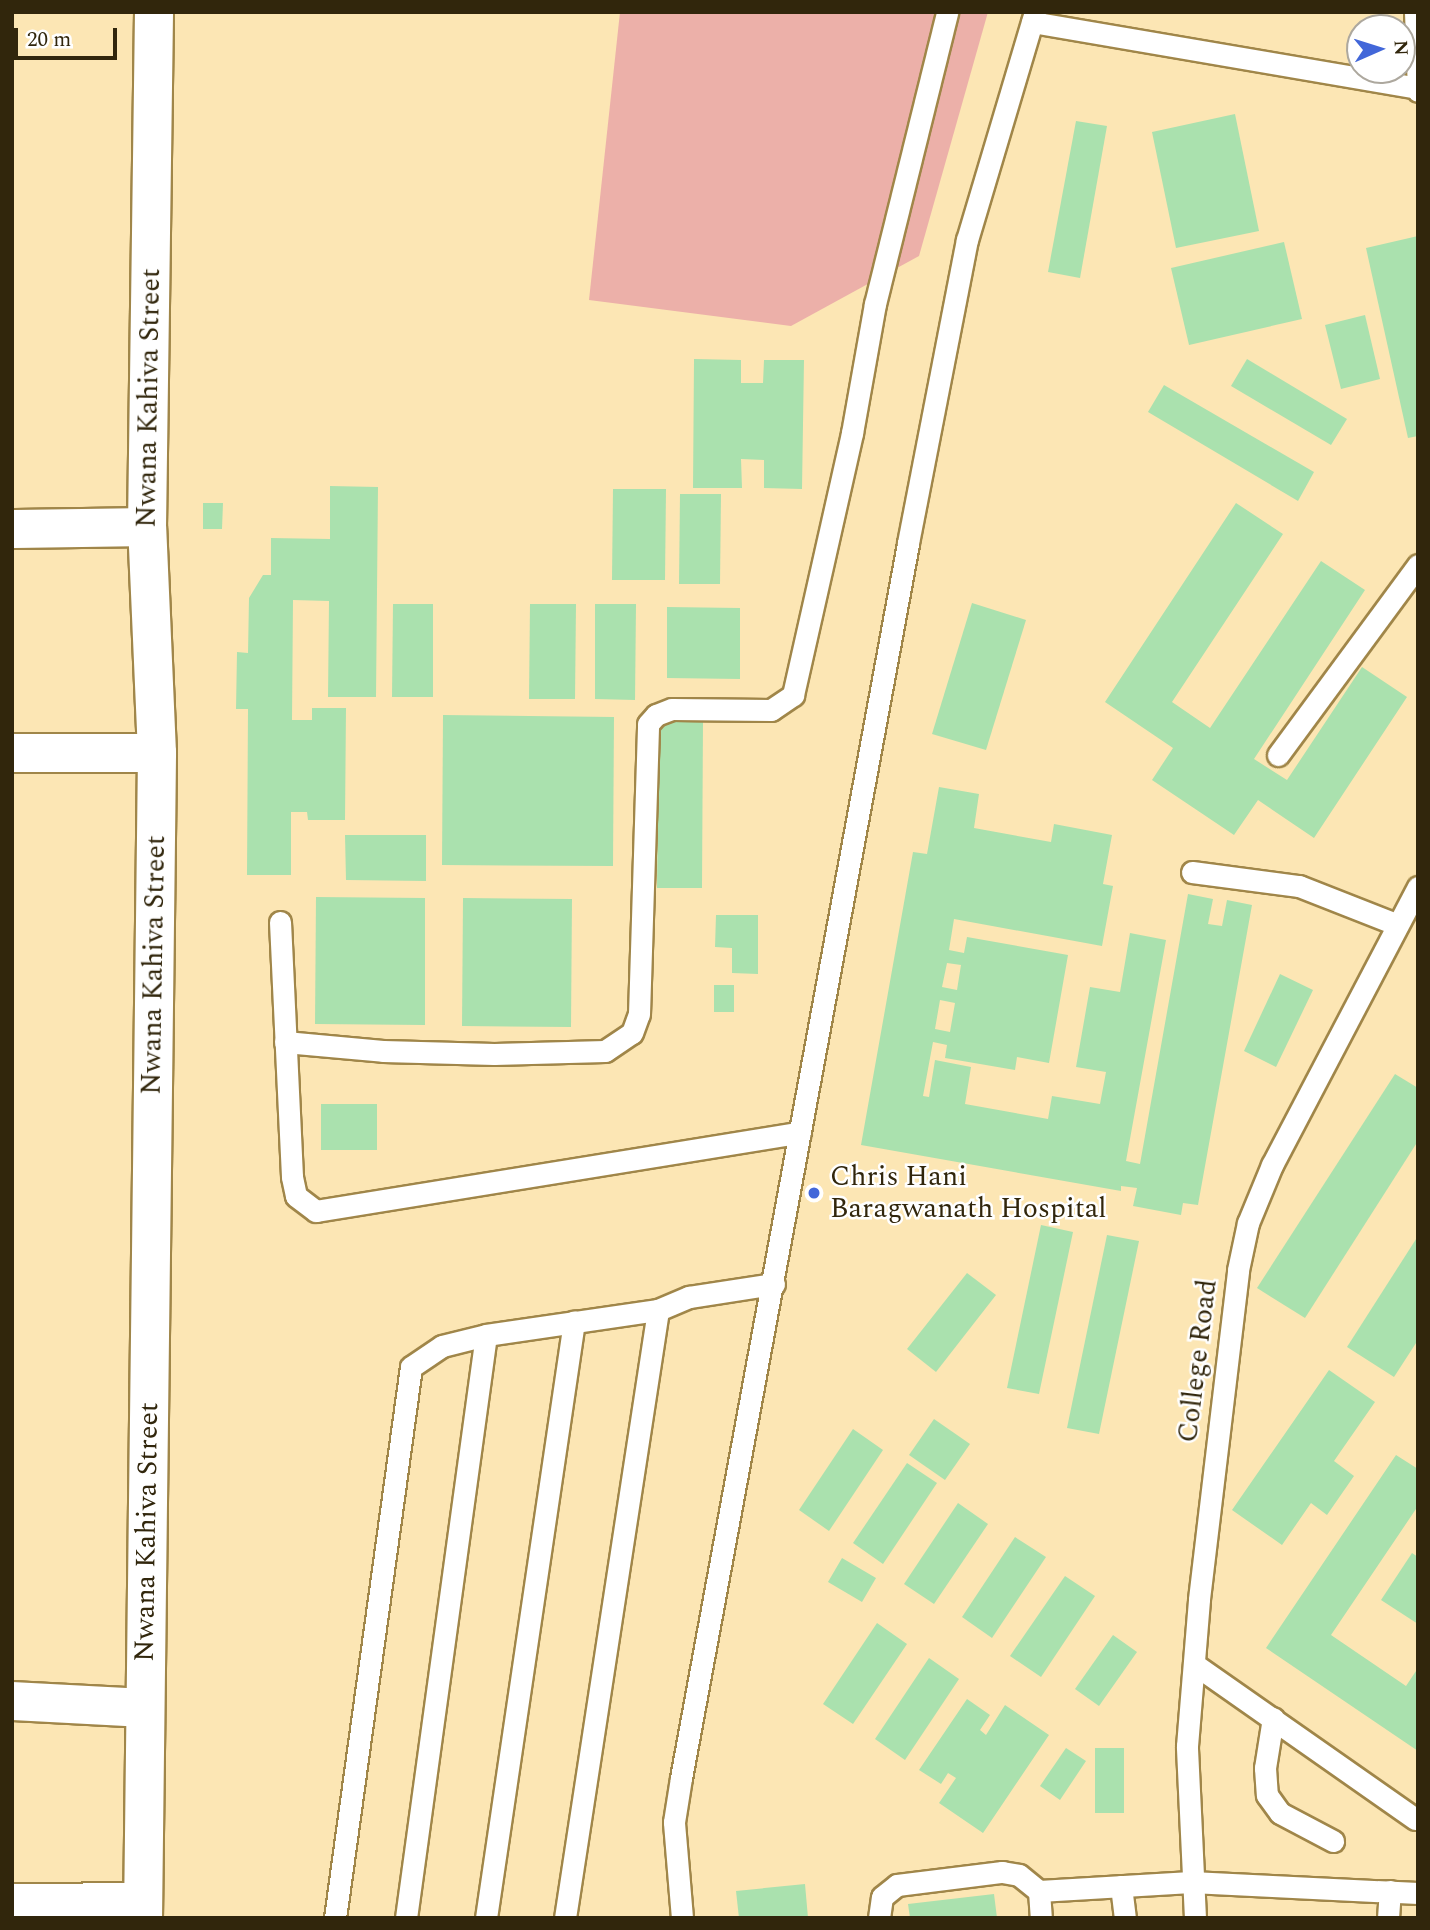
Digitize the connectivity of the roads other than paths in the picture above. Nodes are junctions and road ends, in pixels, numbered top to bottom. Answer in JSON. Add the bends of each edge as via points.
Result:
{"nodes":[{"id":1,"x":154,"y":12,"type":"edge"},
{"id":2,"x":947,"y":12,"type":"edge"},
{"id":3,"x":1415,"y":12,"type":"edge"},
{"id":4,"x":1033,"y":17,"type":"edge"},
{"id":5,"x":1417,"y":89,"type":"edge"},
{"id":6,"x":147,"y":527,"type":"junction"},
{"id":7,"x":12,"y":529,"type":"edge"},
{"id":8,"x":1418,"y":565,"type":"edge"},
{"id":9,"x":12,"y":753,"type":"edge"},
{"id":10,"x":157,"y":753,"type":"junction"},
{"id":11,"x":1279,"y":755,"type":"dead end"},
{"id":12,"x":1192,"y":872,"type":"dead end"},
{"id":13,"x":1418,"y":887,"type":"edge"},
{"id":14,"x":280,"y":922,"type":"dead end"},
{"id":15,"x":1398,"y":925,"type":"junction"},
{"id":16,"x":285,"y":1042,"type":"junction"},
{"id":17,"x":800,"y":1133,"type":"junction"},
{"id":18,"x":774,"y":1284,"type":"junction"},
{"id":19,"x":658,"y":1310,"type":"junction"},
{"id":20,"x":574,"y":1321,"type":"junction"},
{"id":21,"x":486,"y":1335,"type":"junction"},
{"id":22,"x":1194,"y":1664,"type":"junction"},
{"id":23,"x":12,"y":1701,"type":"edge"},
{"id":24,"x":145,"y":1707,"type":"junction"},
{"id":25,"x":1273,"y":1718,"type":"junction"},
{"id":26,"x":1415,"y":1819,"type":"dead end"},
{"id":27,"x":1333,"y":1841,"type":"dead end"},
{"id":28,"x":1191,"y":1882,"type":"junction"},
{"id":29,"x":1121,"y":1886,"type":"junction"},
{"id":30,"x":1039,"y":1891,"type":"junction"},
{"id":31,"x":1390,"y":1891,"type":"junction"},
{"id":32,"x":1418,"y":1893,"type":"edge"},
{"id":33,"x":12,"y":1903,"type":"edge"},
{"id":34,"x":142,"y":1910,"type":"edge"},
{"id":35,"x":335,"y":1918,"type":"edge"},
{"id":36,"x":406,"y":1918,"type":"edge"},
{"id":37,"x":486,"y":1918,"type":"edge"},
{"id":38,"x":565,"y":1918,"type":"edge"},
{"id":39,"x":682,"y":1918,"type":"edge"},
{"id":40,"x":879,"y":1918,"type":"edge"},
{"id":41,"x":1041,"y":1918,"type":"edge"},
{"id":42,"x":1125,"y":1918,"type":"edge"},
{"id":43,"x":1195,"y":1918,"type":"edge"},
{"id":44,"x":1388,"y":1918,"type":"edge"}],
"edges":[{"from":1,"to":6,"type":"street","name":"Nwana Kahiva Street"},
{"from":2,"to":16,"type":"lane","via":[[875,304],[852,433],[793,695],[771,710],[672,709],[648,723],[639,1014],[632,1033],[605,1051],[494,1054]]},
{"from":3,"to":5,"type":"lane"},
{"from":4,"to":5,"type":"lane"},
{"from":4,"to":17,"type":"lane","via":[[967,240]]},
{"from":6,"to":7,"type":"street"},
{"from":6,"to":10,"type":"street","name":"Nwana Kahiva Street"},
{"from":8,"to":11,"type":"lane"},
{"from":9,"to":10,"type":"street"},
{"from":10,"to":24,"type":"street","name":"Nwana Kahiva Street"},
{"from":12,"to":15,"type":"lane","via":[[1298,886]]},
{"from":13,"to":15,"type":"lane","name":"College Road"},
{"from":14,"to":16,"type":"lane"},
{"from":15,"to":22,"type":"lane","name":"College Road","via":[[1272,1165],[1248,1223],[1218,1426]]},
{"from":16,"to":17,"type":"lane","via":[[295,1191],[304,1205],[320,1212]]},
{"from":17,"to":18,"type":"lane"},
{"from":18,"to":19,"type":"lane","via":[[689,1297]]},
{"from":18,"to":39,"type":"lane","via":[[674,1822]]},
{"from":19,"to":20,"type":"lane"},
{"from":19,"to":38,"type":"lane"},
{"from":20,"to":21,"type":"lane"},
{"from":20,"to":37,"type":"lane"},
{"from":21,"to":35,"type":"lane","via":[[442,1346],[411,1367]]},
{"from":21,"to":36,"type":"lane"},
{"from":22,"to":25,"type":"lane"},
{"from":22,"to":28,"type":"lane","name":"College Road","via":[[1186,1794]]},
{"from":23,"to":24,"type":"street"},
{"from":24,"to":34,"type":"street","name":"Nwana Kahiva Street"},
{"from":25,"to":26,"type":"lane"},
{"from":25,"to":27,"type":"lane","via":[[1265,1768],[1267,1795],[1280,1813]]},
{"from":28,"to":29,"type":"lane"},
{"from":28,"to":31,"type":"lane"},
{"from":28,"to":43,"type":"lane","name":"College Road"},
{"from":29,"to":30,"type":"lane"},
{"from":29,"to":42,"type":"lane"},
{"from":30,"to":40,"type":"lane","via":[[1019,1875],[1002,1872],[897,1885],[882,1897]]},
{"from":30,"to":41,"type":"lane"},
{"from":31,"to":32,"type":"lane"},
{"from":31,"to":44,"type":"lane"},
{"from":33,"to":34,"type":"street"}]}
